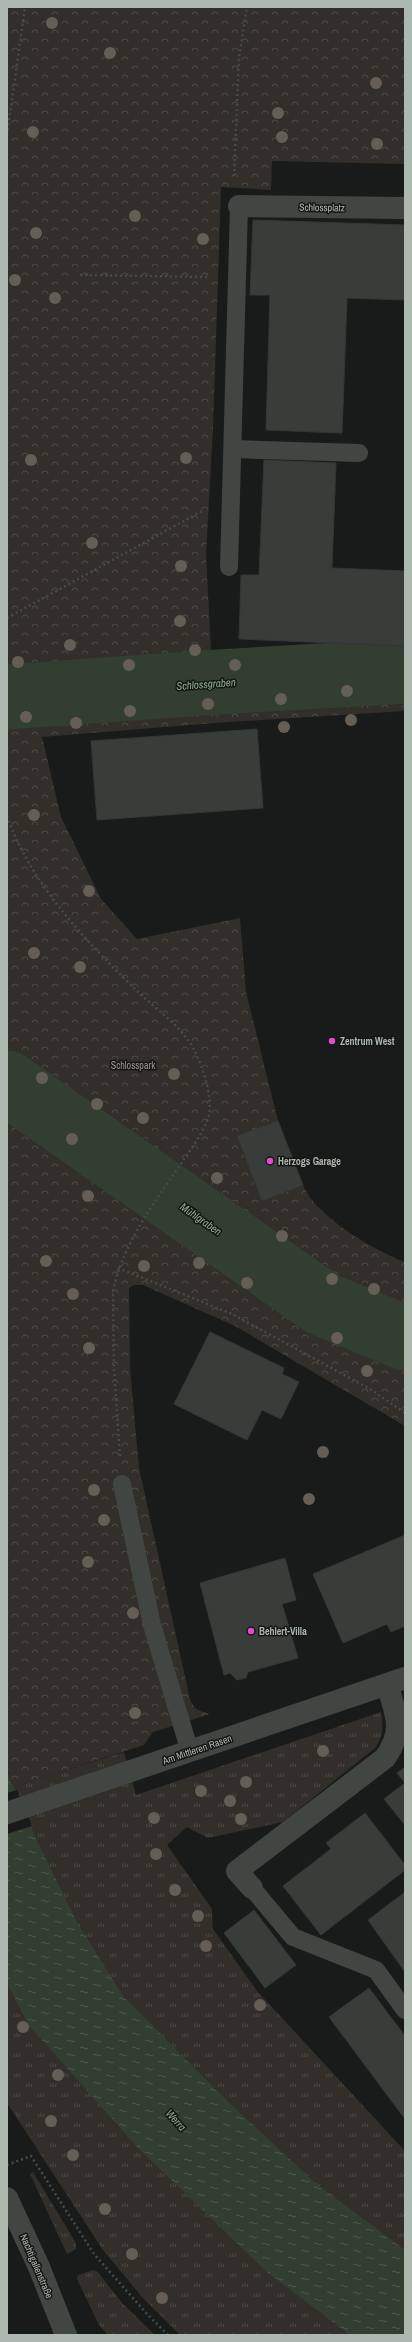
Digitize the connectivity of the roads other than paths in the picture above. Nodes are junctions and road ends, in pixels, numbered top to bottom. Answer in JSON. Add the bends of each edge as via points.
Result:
{"nodes":[{"id":1,"x":239,"y":206,"type":"joint"},
{"id":2,"x":405,"y":208,"type":"edge"},
{"id":3,"x":234,"y":449,"type":"junction"},
{"id":4,"x":359,"y":453,"type":"dead end"},
{"id":5,"x":229,"y":567,"type":"dead end"},
{"id":6,"x":122,"y":1484,"type":"road end"},
{"id":7,"x":396,"y":1681,"type":"edge"},
{"id":8,"x":190,"y":1752,"type":"junction"},
{"id":9,"x":7,"y":1813,"type":"edge"},
{"id":10,"x":252,"y":1888,"type":"joint"},
{"id":11,"x":405,"y":2010,"type":"edge"},
{"id":12,"x":7,"y":2198,"type":"edge"},
{"id":13,"x":66,"y":2335,"type":"edge"}],
"edges":[{"from":1,"to":2,"type":"street","name":"Schlossplatz"},
{"from":1,"to":3,"type":"lane"},
{"from":3,"to":4,"type":"lane"},
{"from":3,"to":5,"type":"lane","via":[[230,495]]},
{"from":6,"to":8,"type":"lane","via":[[152,1625]]},
{"from":7,"to":8,"type":"street","name":"Am Mittleren Rasen"},
{"from":7,"to":10,"type":"street","name":"Am Mittleren Rasen","via":[[398,1733],[385,1758],[237,1871]]},
{"from":8,"to":9,"type":"street","name":"Am Mittleren Rasen"},
{"from":10,"to":11,"type":"lane","via":[[293,1937],[376,1970]]},
{"from":12,"to":13,"type":"street","name":"Nachtigallenstraße","via":[[39,2267]]}]}
